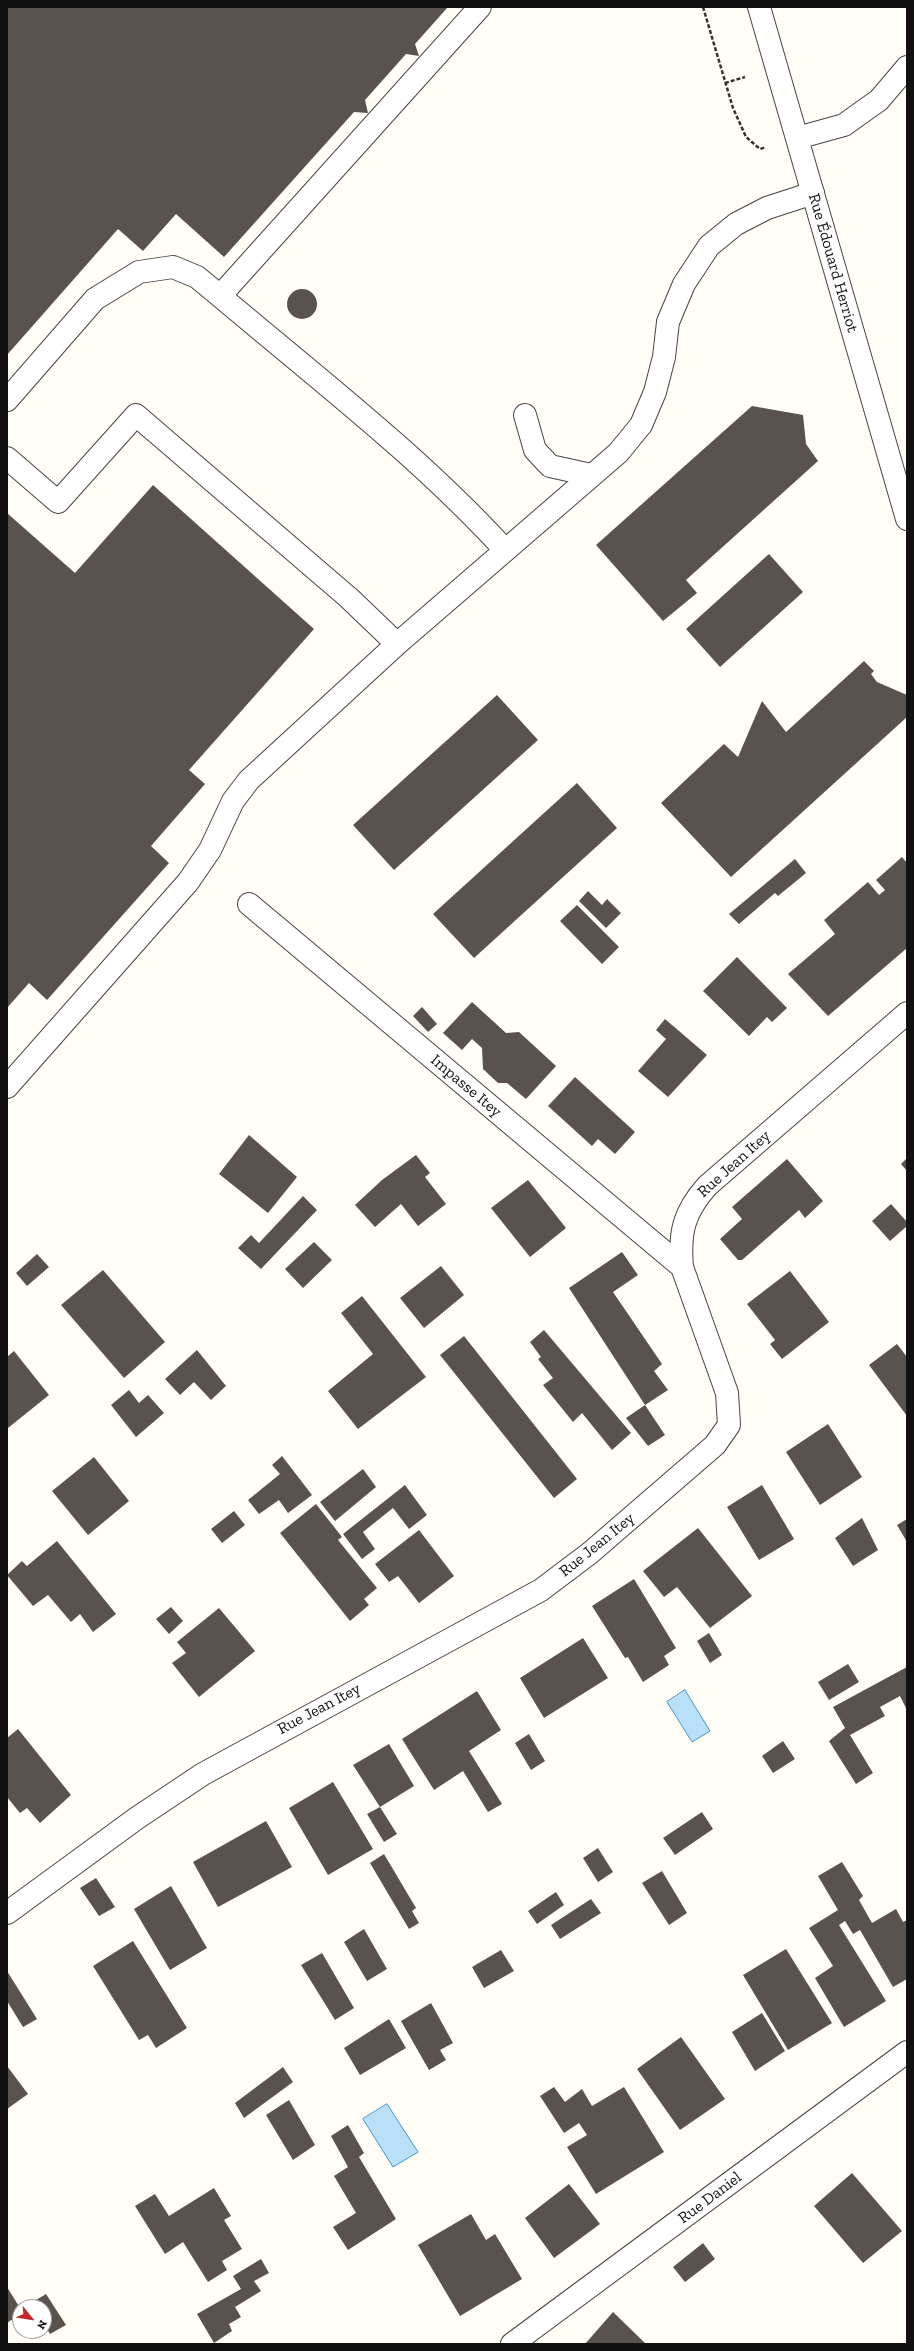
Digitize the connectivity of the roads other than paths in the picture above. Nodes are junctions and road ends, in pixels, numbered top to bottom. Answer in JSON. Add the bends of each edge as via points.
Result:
{"nodes":[{"id":1,"x":480,"y":7,"type":"edge"},
{"id":2,"x":758,"y":7,"type":"edge"},
{"id":3,"x":907,"y":67,"type":"edge"},
{"id":4,"x":797,"y":138,"type":"junction"},
{"id":5,"x":813,"y":193,"type":"junction"},
{"id":6,"x":220,"y":296,"type":"junction"},
{"id":7,"x":7,"y":400,"type":"edge"},
{"id":8,"x":525,"y":415,"type":"dead end"},
{"id":9,"x":7,"y":458,"type":"edge"},
{"id":10,"x":590,"y":475,"type":"junction"},
{"id":11,"x":907,"y":519,"type":"edge"},
{"id":12,"x":505,"y":550,"type":"junction"},
{"id":13,"x":397,"y":644,"type":"junction"},
{"id":14,"x":249,"y":904,"type":"dead end"},
{"id":15,"x":907,"y":1013,"type":"edge"},
{"id":16,"x":7,"y":1087,"type":"edge"},
{"id":17,"x":682,"y":1267,"type":"junction"},
{"id":18,"x":7,"y":1913,"type":"edge"},
{"id":19,"x":907,"y":2052,"type":"edge"},
{"id":20,"x":512,"y":2344,"type":"edge"}],
"edges":[{"from":1,"to":6,"type":"street"},
{"from":2,"to":4,"type":"street","name":"Rue Édouard Herriot"},
{"from":3,"to":4,"type":"street","via":[[879,100],[844,125]]},
{"from":4,"to":5,"type":"street","name":"Rue Édouard Herriot"},
{"from":5,"to":10,"type":"street","via":[[767,208],[736,224],[709,246],[684,284],[668,322],[664,357],[657,385],[641,425],[618,453]]},
{"from":5,"to":11,"type":"street","name":"Rue Édouard Herriot"},
{"from":6,"to":7,"type":"street","via":[[197,277],[173,268],[139,272],[96,299]]},
{"from":6,"to":12,"type":"street","via":[[439,483]]},
{"from":8,"to":10,"type":"street","via":[[535,450],[550,466]]},
{"from":9,"to":13,"type":"street","via":[[58,502],[136,416],[349,598]]},
{"from":10,"to":12,"type":"street"},
{"from":12,"to":13,"type":"street"},
{"from":13,"to":16,"type":"street","via":[[249,780],[233,801],[210,850],[188,882]]},
{"from":14,"to":17,"type":"street","name":"Impasse Itey"},
{"from":15,"to":17,"type":"street","name":"Rue Jean Itey","via":[[707,1186],[694,1201],[682,1226]]},
{"from":17,"to":18,"type":"street","name":"Rue Jean Itey","via":[[727,1393],[729,1425],[715,1445],[590,1554],[541,1590],[203,1774],[137,1818]]},
{"from":19,"to":20,"type":"street","name":"Rue Daniel"}]}
